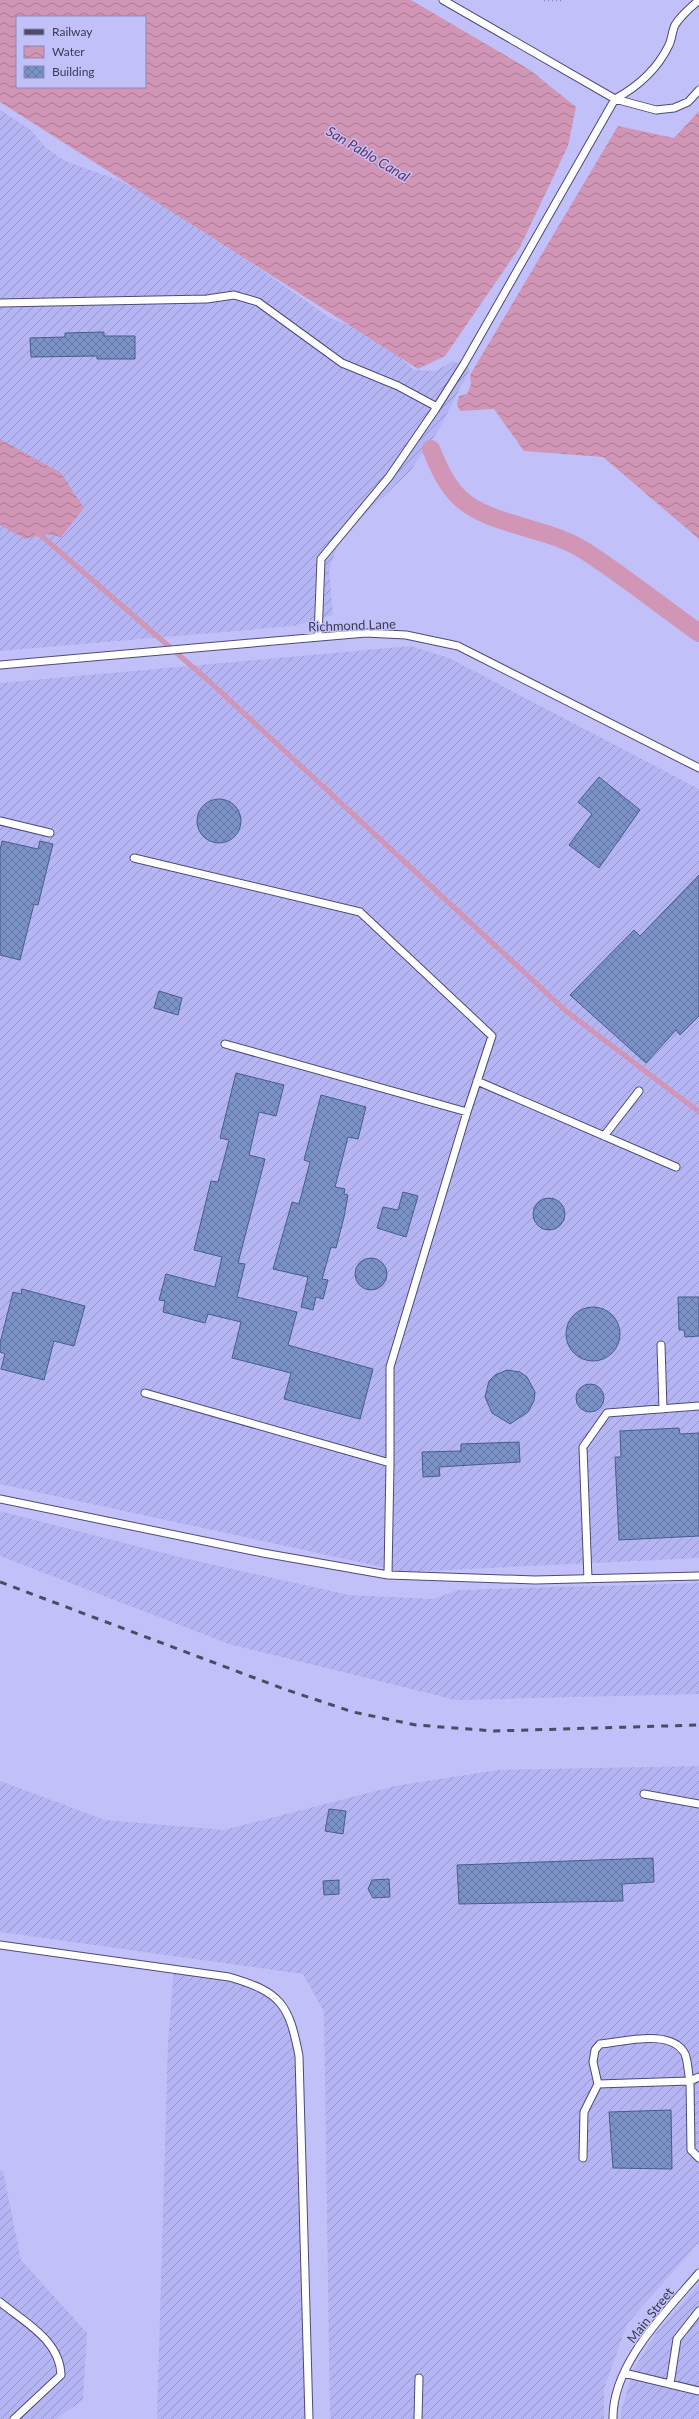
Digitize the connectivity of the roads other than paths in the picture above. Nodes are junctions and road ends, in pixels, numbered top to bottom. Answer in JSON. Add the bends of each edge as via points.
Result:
{"nodes":[{"id":1,"x":443,"y":0,"type":"edge"},
{"id":2,"x":699,"y":0,"type":"edge"},
{"id":3,"x":699,"y":90,"type":"edge"},
{"id":4,"x":615,"y":99,"type":"junction"},
{"id":5,"x":0,"y":303,"type":"edge"},
{"id":6,"x":437,"y":407,"type":"junction"},
{"id":7,"x":316,"y":638,"type":"junction"},
{"id":8,"x":0,"y":664,"type":"edge"},
{"id":9,"x":699,"y":768,"type":"edge"},
{"id":10,"x":0,"y":821,"type":"edge"},
{"id":11,"x":50,"y":833,"type":"dead end"},
{"id":12,"x":134,"y":858,"type":"dead end"},
{"id":13,"x":225,"y":1044,"type":"dead end"},
{"id":14,"x":477,"y":1081,"type":"junction"},
{"id":15,"x":639,"y":1091,"type":"dead end"},
{"id":16,"x":467,"y":1112,"type":"junction"},
{"id":17,"x":604,"y":1136,"type":"junction"},
{"id":18,"x":676,"y":1167,"type":"dead end"},
{"id":19,"x":661,"y":1345,"type":"dead end"},
{"id":20,"x":145,"y":1394,"type":"dead end"},
{"id":21,"x":699,"y":1406,"type":"edge"},
{"id":22,"x":663,"y":1409,"type":"junction"},
{"id":23,"x":390,"y":1463,"type":"junction"},
{"id":24,"x":0,"y":1498,"type":"edge"},
{"id":25,"x":388,"y":1575,"type":"junction"},
{"id":26,"x":699,"y":1576,"type":"edge"},
{"id":27,"x":588,"y":1579,"type":"junction"},
{"id":28,"x":644,"y":1794,"type":"dead end"},
{"id":29,"x":699,"y":1804,"type":"edge"},
{"id":30,"x":0,"y":1945,"type":"edge"},
{"id":31,"x":699,"y":2077,"type":"edge"},
{"id":32,"x":690,"y":2082,"type":"junction"},
{"id":33,"x":598,"y":2084,"type":"junction"},
{"id":34,"x":583,"y":2158,"type":"dead end"},
{"id":35,"x":699,"y":2158,"type":"edge"},
{"id":36,"x":699,"y":2273,"type":"edge"},
{"id":37,"x":0,"y":2302,"type":"edge"},
{"id":38,"x":699,"y":2311,"type":"edge"},
{"id":39,"x":624,"y":2373,"type":"junction"},
{"id":40,"x":419,"y":2378,"type":"dead end"},
{"id":41,"x":670,"y":2384,"type":"junction"},
{"id":42,"x":699,"y":2391,"type":"edge"},
{"id":43,"x":14,"y":2419,"type":"edge"},
{"id":44,"x":309,"y":2419,"type":"edge"},
{"id":45,"x":418,"y":2419,"type":"edge"},
{"id":46,"x":613,"y":2419,"type":"edge"}],
"edges":[{"from":1,"to":4,"type":"lane"},
{"from":2,"to":4,"type":"lane","via":[[674,26],[670,44],[647,78]]},
{"from":3,"to":4,"type":"lane","via":[[688,102],[674,108],[656,110]]},
{"from":4,"to":6,"type":"lane"},
{"from":5,"to":6,"type":"lane","via":[[207,299],[234,296],[248,298],[276,314],[342,363],[398,386]]},
{"from":6,"to":7,"type":"lane","via":[[389,477],[321,559]]},
{"from":7,"to":8,"type":"lane","name":"Richmond Lane"},
{"from":7,"to":9,"type":"lane","name":"Richmond Lane","via":[[366,633],[406,635],[458,646]]},
{"from":10,"to":11,"type":"lane"},
{"from":12,"to":14,"type":"lane","via":[[360,912],[492,1036]]},
{"from":13,"to":16,"type":"lane"},
{"from":14,"to":16,"type":"lane"},
{"from":14,"to":17,"type":"lane"},
{"from":15,"to":17,"type":"lane"},
{"from":16,"to":23,"type":"lane","via":[[390,1367]]},
{"from":17,"to":18,"type":"lane"},
{"from":19,"to":22,"type":"lane"},
{"from":20,"to":23,"type":"lane"},
{"from":21,"to":22,"type":"lane"},
{"from":22,"to":27,"type":"lane","via":[[607,1413],[582,1447]]},
{"from":23,"to":25,"type":"lane"},
{"from":24,"to":25,"type":"lane","via":[[263,1554]]},
{"from":25,"to":27,"type":"lane","via":[[535,1580]]},
{"from":26,"to":27,"type":"lane"},
{"from":28,"to":29,"type":"lane"},
{"from":30,"to":44,"type":"lane","via":[[229,1977],[258,1985],[283,2004],[294,2029],[299,2056]]},
{"from":31,"to":32,"type":"lane"},
{"from":32,"to":33,"type":"lane"},
{"from":32,"to":33,"type":"lane","via":[[685,2054],[677,2043],[659,2038],[600,2044],[595,2050],[593,2062]]},
{"from":32,"to":35,"type":"lane","via":[[690,2150]]},
{"from":33,"to":34,"type":"lane","via":[[584,2112]]},
{"from":36,"to":39,"type":"lane","name":"Main Street","via":[[646,2336]]},
{"from":37,"to":43,"type":"lane","via":[[45,2338],[55,2350],[61,2369],[61,2375]]},
{"from":38,"to":41,"type":"lane","via":[[677,2339]]},
{"from":39,"to":41,"type":"lane"},
{"from":39,"to":46,"type":"lane","name":"Main Street","via":[[620,2381]]},
{"from":40,"to":45,"type":"lane"},
{"from":41,"to":42,"type":"lane"}]}
